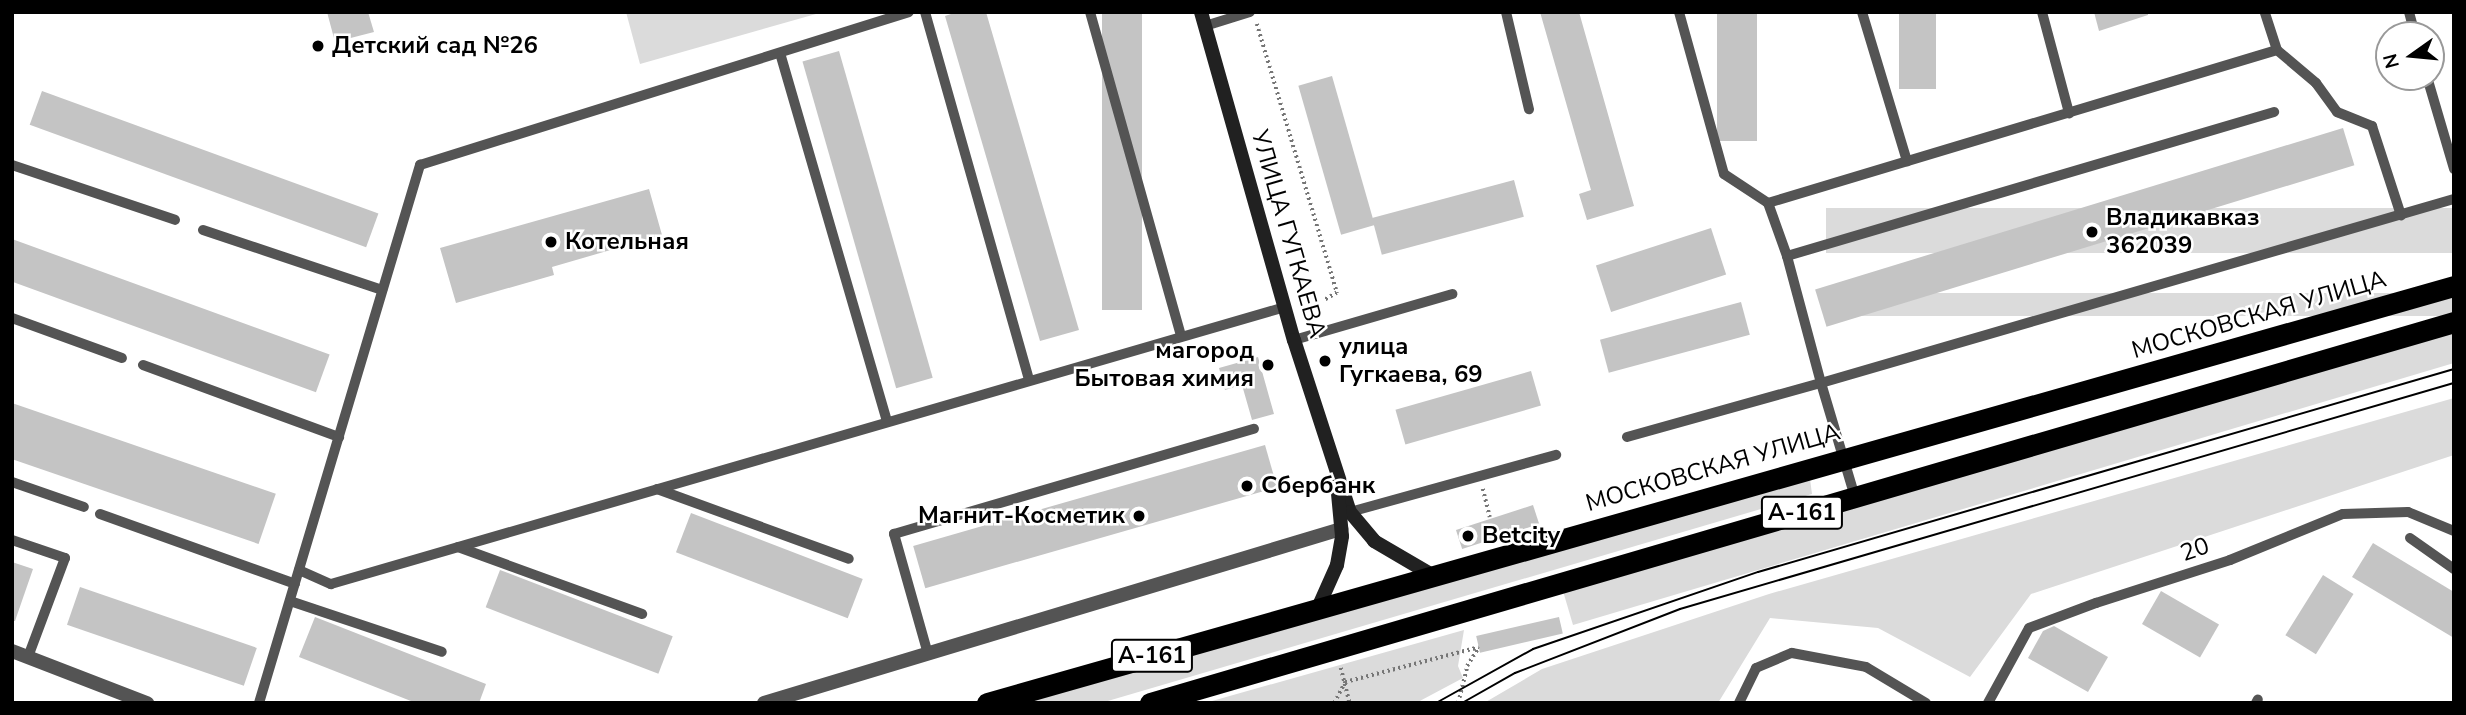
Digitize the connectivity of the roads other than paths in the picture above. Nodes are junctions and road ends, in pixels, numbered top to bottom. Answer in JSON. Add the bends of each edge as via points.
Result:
{"nodes":[{"id":1,"x":909,"y":12,"type":"edge"},
{"id":2,"x":925,"y":12,"type":"edge"},
{"id":3,"x":1090,"y":12,"type":"edge"},
{"id":4,"x":1506,"y":12,"type":"edge"},
{"id":5,"x":1679,"y":12,"type":"edge"},
{"id":6,"x":1862,"y":12,"type":"edge"},
{"id":7,"x":2042,"y":12,"type":"edge"},
{"id":8,"x":2265,"y":12,"type":"edge"},
{"id":9,"x":1253,"y":16,"type":"edge"},
{"id":10,"x":1203,"y":19,"type":"edge"},
{"id":11,"x":2277,"y":50,"type":"junction"},
{"id":12,"x":780,"y":53,"type":"junction"},
{"id":13,"x":2431,"y":91,"type":"edge"},
{"id":14,"x":1529,"y":109,"type":"dead end"},
{"id":15,"x":2274,"y":112,"type":"dead end"},
{"id":16,"x":2069,"y":113,"type":"junction"},
{"id":17,"x":1907,"y":161,"type":"junction"},
{"id":18,"x":12,"y":165,"type":"edge"},
{"id":19,"x":2454,"y":169,"type":"edge"},
{"id":20,"x":2454,"y":199,"type":"edge"},
{"id":21,"x":1768,"y":203,"type":"junction"},
{"id":22,"x":2401,"y":215,"type":"junction"},
{"id":23,"x":175,"y":220,"type":"dead end"},
{"id":24,"x":203,"y":230,"type":"dead end"},
{"id":25,"x":1787,"y":256,"type":"junction"},
{"id":26,"x":2454,"y":286,"type":"edge"},
{"id":27,"x":382,"y":290,"type":"junction"},
{"id":28,"x":1452,"y":295,"type":"dead end"},
{"id":29,"x":1284,"y":307,"type":"junction"},
{"id":30,"x":12,"y":318,"type":"edge"},
{"id":31,"x":2454,"y":322,"type":"edge"},
{"id":32,"x":1181,"y":336,"type":"junction"},
{"id":33,"x":1294,"y":340,"type":"junction"},
{"id":34,"x":122,"y":358,"type":"dead end"},
{"id":35,"x":144,"y":366,"type":"dead end"},
{"id":36,"x":1029,"y":380,"type":"junction"},
{"id":37,"x":1821,"y":383,"type":"junction"},
{"id":38,"x":887,"y":422,"type":"junction"},
{"id":39,"x":1254,"y":429,"type":"dead end"},
{"id":40,"x":1627,"y":437,"type":"dead end"},
{"id":41,"x":339,"y":438,"type":"junction"},
{"id":42,"x":1556,"y":455,"type":"dead end"},
{"id":43,"x":1844,"y":459,"type":"junction"},
{"id":44,"x":1335,"y":466,"type":"junction"},
{"id":45,"x":12,"y":482,"type":"edge"},
{"id":46,"x":657,"y":489,"type":"junction"},
{"id":47,"x":1855,"y":497,"type":"junction"},
{"id":48,"x":84,"y":507,"type":"dead end"},
{"id":49,"x":1350,"y":512,"type":"junction"},
{"id":50,"x":100,"y":514,"type":"dead end"},
{"id":51,"x":1341,"y":529,"type":"junction"},
{"id":52,"x":2454,"y":531,"type":"edge"},
{"id":53,"x":2410,"y":538,"type":"dead end"},
{"id":54,"x":12,"y":540,"type":"edge"},
{"id":55,"x":458,"y":547,"type":"junction"},
{"id":56,"x":849,"y":559,"type":"dead end"},
{"id":57,"x":2454,"y":569,"type":"edge"},
{"id":58,"x":299,"y":570,"type":"junction"},
{"id":59,"x":1432,"y":575,"type":"junction"},
{"id":60,"x":295,"y":584,"type":"junction"},
{"id":61,"x":290,"y":601,"type":"junction"},
{"id":62,"x":1317,"y":610,"type":"junction"},
{"id":63,"x":642,"y":614,"type":"dead end"},
{"id":64,"x":12,"y":651,"type":"edge"},
{"id":65,"x":442,"y":652,"type":"dead end"},
{"id":66,"x":928,"y":653,"type":"junction"},
{"id":67,"x":28,"y":657,"type":"junction"},
{"id":68,"x":147,"y":703,"type":"edge"},
{"id":69,"x":260,"y":703,"type":"edge"},
{"id":70,"x":764,"y":703,"type":"edge"},
{"id":71,"x":987,"y":703,"type":"edge"},
{"id":72,"x":1150,"y":703,"type":"edge"},
{"id":73,"x":1739,"y":703,"type":"edge"},
{"id":74,"x":1926,"y":703,"type":"edge"},
{"id":75,"x":1987,"y":703,"type":"edge"}],
"edges":[{"from":1,"to":12,"type":"lane"},
{"from":2,"to":36,"type":"lane"},
{"from":3,"to":32,"type":"lane"},
{"from":4,"to":14,"type":"lane"},
{"from":5,"to":21,"type":"lane","via":[[1724,174]]},
{"from":6,"to":17,"type":"lane"},
{"from":7,"to":16,"type":"lane"},
{"from":8,"to":11,"type":"lane"},
{"from":9,"to":10,"type":"lane"},
{"from":10,"to":29,"type":"street","name":"УЛИЦА ГУГКАЕВА"},
{"from":11,"to":16,"type":"lane"},
{"from":11,"to":22,"type":"lane","via":[[2316,83],[2337,112],[2372,126]]},
{"from":12,"to":27,"type":"lane","via":[[419,166]]},
{"from":12,"to":38,"type":"lane"},
{"from":13,"to":19,"type":"lane"},
{"from":15,"to":25,"type":"lane"},
{"from":16,"to":17,"type":"lane"},
{"from":17,"to":21,"type":"lane"},
{"from":18,"to":23,"type":"lane"},
{"from":20,"to":22,"type":"lane"},
{"from":21,"to":25,"type":"lane"},
{"from":22,"to":37,"type":"lane"},
{"from":24,"to":27,"type":"lane"},
{"from":25,"to":37,"type":"lane"},
{"from":26,"to":43,"type":"highway","name":"МОСКОВСКАЯ УЛИЦА","number":"А-161"},
{"from":27,"to":41,"type":"lane"},
{"from":28,"to":33,"type":"lane"},
{"from":29,"to":32,"type":"lane"},
{"from":29,"to":33,"type":"street","name":"УЛИЦА ГУГКАЕВА"},
{"from":30,"to":34,"type":"lane"},
{"from":31,"to":47,"type":"highway","number":"А-161"},
{"from":32,"to":36,"type":"lane"},
{"from":33,"to":44,"type":"street","name":"УЛИЦА ГУГКАЕВА"},
{"from":35,"to":41,"type":"lane"},
{"from":36,"to":38,"type":"lane"},
{"from":37,"to":40,"type":"lane"},
{"from":37,"to":43,"type":"lane"},
{"from":38,"to":46,"type":"lane"},
{"from":39,"to":66,"type":"lane","via":[[894,534]]},
{"from":41,"to":58,"type":"lane"},
{"from":42,"to":49,"type":"lane"},
{"from":43,"to":47,"type":"lane"},
{"from":43,"to":59,"type":"highway","name":"МОСКОВСКАЯ УЛИЦА","number":"А-161"},
{"from":44,"to":49,"type":"street","name":"УЛИЦА ГУГКАЕВА"},
{"from":44,"to":51,"type":"street","name":"УЛИЦА ГУГКАЕВА"},
{"from":45,"to":48,"type":"lane"},
{"from":46,"to":55,"type":"lane"},
{"from":46,"to":56,"type":"lane"},
{"from":47,"to":72,"type":"highway","number":"А-161"},
{"from":49,"to":59,"type":"street","name":"УЛИЦА ГУГКАЕВА","via":[[1374,541]]},
{"from":50,"to":60,"type":"lane"},
{"from":51,"to":62,"type":"street","name":"УЛИЦА ГУГКАЕВА","via":[[1337,565]]},
{"from":51,"to":66,"type":"street"},
{"from":52,"to":75,"type":"lane","name":"20","via":[[2408,512],[2343,514],[2230,561],[2085,607],[2029,628]]},
{"from":53,"to":57,"type":"lane"},
{"from":54,"to":67,"type":"lane","via":[[65,558]]},
{"from":55,"to":58,"type":"lane","via":[[331,584]]},
{"from":55,"to":63,"type":"lane"},
{"from":58,"to":60,"type":"lane"},
{"from":59,"to":62,"type":"highway","name":"МОСКОВСКАЯ УЛИЦА","number":"А-161"},
{"from":60,"to":61,"type":"lane"},
{"from":61,"to":65,"type":"lane"},
{"from":61,"to":69,"type":"lane"},
{"from":62,"to":71,"type":"highway","name":"МОСКОВСКАЯ УЛИЦА","number":"А-161"},
{"from":64,"to":67,"type":"street"},
{"from":66,"to":70,"type":"street"},
{"from":67,"to":68,"type":"street"},
{"from":73,"to":74,"type":"lane","via":[[1756,668],[1792,653],[1866,667]]}]}
